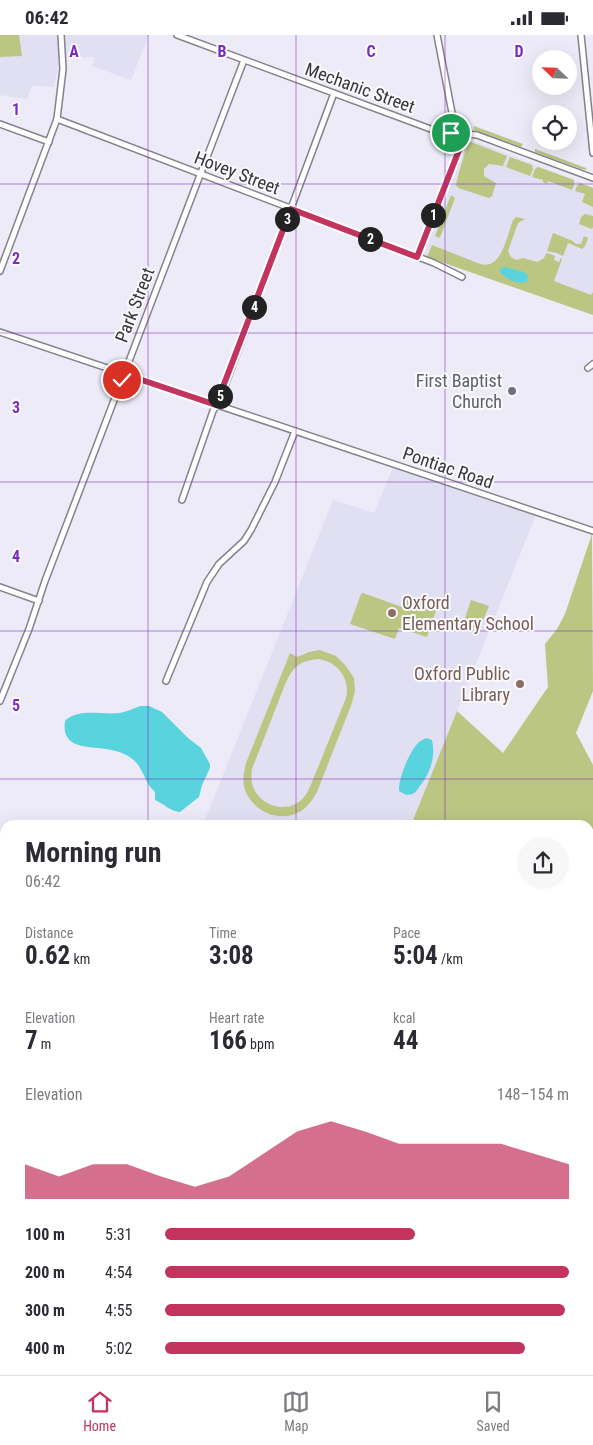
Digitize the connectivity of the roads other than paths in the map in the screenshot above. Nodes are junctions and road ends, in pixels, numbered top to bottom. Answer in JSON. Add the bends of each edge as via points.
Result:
{"nodes":[{"id":1,"x":61,"y":35,"type":"edge"},
{"id":2,"x":176,"y":35,"type":"edge"},
{"id":3,"x":437,"y":35,"type":"edge"},
{"id":4,"x":580,"y":35,"type":"edge"},
{"id":5,"x":244,"y":60,"type":"junction"},
{"id":6,"x":334,"y":93,"type":"junction"},
{"id":7,"x":57,"y":119,"type":"junction"},
{"id":8,"x":0,"y":124,"type":"edge"},
{"id":9,"x":457,"y":133,"type":"junction"},
{"id":10,"x":49,"y":142,"type":"junction"},
{"id":11,"x":593,"y":153,"type":"edge"},
{"id":12,"x":200,"y":174,"type":"junction"},
{"id":13,"x":593,"y":178,"type":"edge"},
{"id":14,"x":291,"y":209,"type":"junction"},
{"id":15,"x":417,"y":257,"type":"junction"},
{"id":16,"x":0,"y":271,"type":"edge"},
{"id":17,"x":462,"y":277,"type":"dead end"},
{"id":18,"x":0,"y":332,"type":"edge"},
{"id":19,"x":124,"y":374,"type":"junction"},
{"id":20,"x":216,"y":405,"type":"junction"},
{"id":21,"x":295,"y":431,"type":"junction"},
{"id":22,"x":182,"y":500,"type":"dead end"},
{"id":23,"x":593,"y":531,"type":"edge"},
{"id":24,"x":0,"y":587,"type":"edge"},
{"id":25,"x":39,"y":601,"type":"junction"},
{"id":26,"x":166,"y":681,"type":"dead end"},
{"id":27,"x":0,"y":701,"type":"edge"}],
"edges":[{"from":1,"to":7,"type":"street","via":[[63,69]]},
{"from":2,"to":5,"type":"street","name":"Mechanic Street"},
{"from":3,"to":9,"type":"street"},
{"from":4,"to":11,"type":"street"},
{"from":5,"to":6,"type":"street","name":"Mechanic Street"},
{"from":5,"to":12,"type":"street","name":"Park Street"},
{"from":6,"to":9,"type":"street","name":"Mechanic Street","via":[[436,131]]},
{"from":6,"to":14,"type":"street"},
{"from":7,"to":10,"type":"street"},
{"from":7,"to":12,"type":"street","name":"Hovey Street"},
{"from":8,"to":10,"type":"street"},
{"from":9,"to":13,"type":"street","name":"Mechanic Street","via":[[477,135]]},
{"from":9,"to":15,"type":"street","via":[[461,145]]},
{"from":10,"to":16,"type":"street"},
{"from":12,"to":14,"type":"street","name":"Hovey Street"},
{"from":12,"to":19,"type":"street","name":"Park Street"},
{"from":14,"to":15,"type":"street","name":"Hovey Street"},
{"from":14,"to":20,"type":"street"},
{"from":15,"to":17,"type":"street","name":"Hovey Street"},
{"from":18,"to":19,"type":"street","name":"Pontiac Road"},
{"from":19,"to":20,"type":"street","name":"Pontiac Road"},
{"from":19,"to":25,"type":"street","name":"Park Street"},
{"from":20,"to":21,"type":"street","name":"Pontiac Road"},
{"from":20,"to":22,"type":"street"},
{"from":21,"to":23,"type":"street","name":"Pontiac Road"},
{"from":21,"to":26,"type":"street","via":[[252,531],[219,564],[207,582]]},
{"from":24,"to":25,"type":"street"},
{"from":25,"to":27,"type":"street","name":"Park Street"}]}
